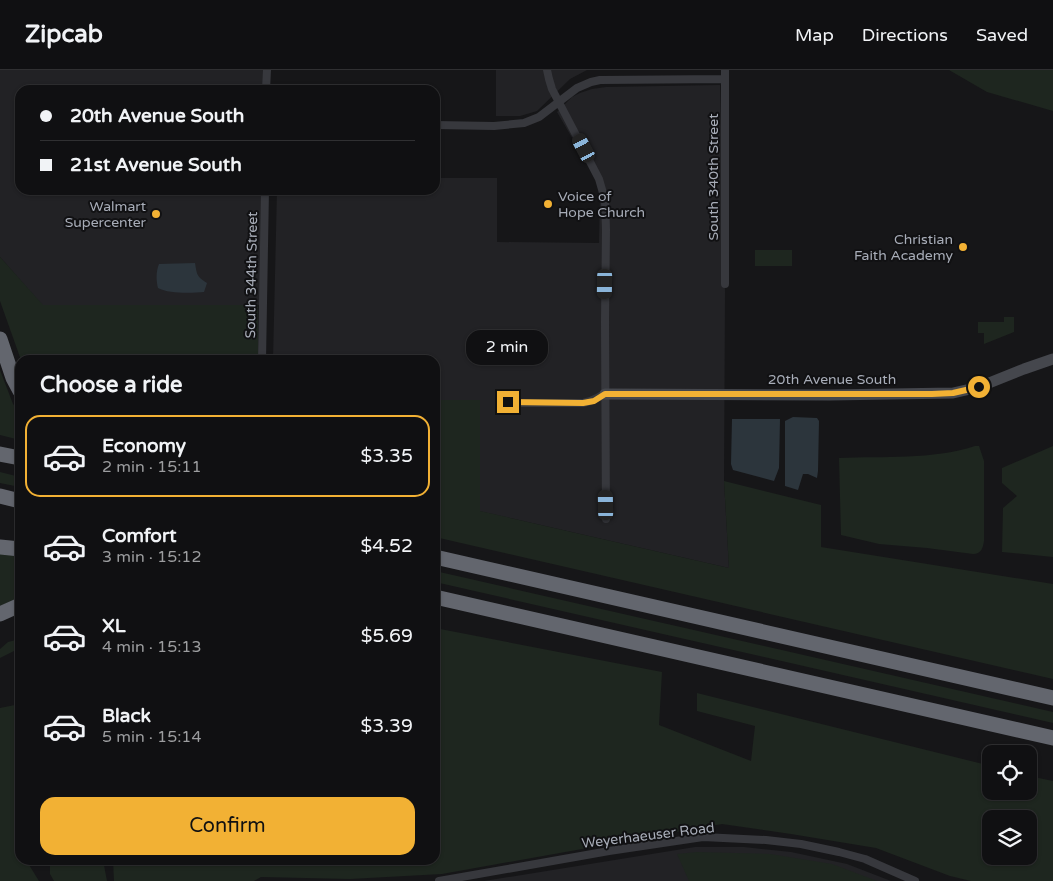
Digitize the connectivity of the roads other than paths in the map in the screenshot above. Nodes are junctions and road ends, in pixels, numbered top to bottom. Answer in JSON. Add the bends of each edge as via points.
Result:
{"nodes":[{"id":1,"x":266,"y":70,"type":"edge"},
{"id":2,"x":547,"y":70,"type":"edge"},
{"id":3,"x":725,"y":70,"type":"edge"},
{"id":4,"x":725,"y":79,"type":"junction"},
{"id":5,"x":266,"y":85,"type":"edge"},
{"id":6,"x":559,"y":102,"type":"junction"},
{"id":7,"x":440,"y":125,"type":"edge"},
{"id":8,"x":265,"y":195,"type":"edge"},
{"id":9,"x":725,"y":284,"type":"dead end"},
{"id":10,"x":0,"y":340,"type":"edge"},
{"id":11,"x":262,"y":355,"type":"edge"},
{"id":12,"x":1053,"y":359,"type":"edge"},
{"id":13,"x":15,"y":380,"type":"edge"},
{"id":14,"x":605,"y":394,"type":"junction"},
{"id":15,"x":508,"y":402,"type":"dead end"},
{"id":16,"x":0,"y":454,"type":"edge"},
{"id":17,"x":15,"y":457,"type":"edge"},
{"id":18,"x":0,"y":496,"type":"edge"},
{"id":19,"x":15,"y":500,"type":"edge"},
{"id":20,"x":606,"y":519,"type":"dead end"},
{"id":21,"x":0,"y":546,"type":"edge"},
{"id":22,"x":15,"y":548,"type":"edge"},
{"id":23,"x":440,"y":558,"type":"edge"},
{"id":24,"x":440,"y":598,"type":"edge"},
{"id":25,"x":440,"y":605,"type":"edge"},
{"id":26,"x":15,"y":607,"type":"edge"},
{"id":27,"x":0,"y":614,"type":"edge"},
{"id":28,"x":540,"y":621,"type":"junction"},
{"id":29,"x":1053,"y":698,"type":"edge"},
{"id":30,"x":1053,"y":738,"type":"edge"},
{"id":31,"x":439,"y":881,"type":"edge"},
{"id":32,"x":915,"y":881,"type":"edge"}],
"edges":[{"from":1,"to":5,"type":"street"},
{"from":2,"to":6,"type":"street"},
{"from":3,"to":4,"type":"street","name":"South 340th Street"},
{"from":4,"to":6,"type":"street","via":[[600,80],[577,88]]},
{"from":4,"to":9,"type":"street","name":"South 340th Street"},
{"from":6,"to":7,"type":"street","via":[[539,117],[524,123]]},
{"from":6,"to":14,"type":"street","via":[[599,179],[605,200]]},
{"from":8,"to":11,"type":"street","name":"South 344th Street"},
{"from":10,"to":13,"type":"highway"},
{"from":12,"to":14,"type":"street","name":"20th Avenue South","via":[[979,387],[953,393]]},
{"from":14,"to":15,"type":"street","via":[[583,403]]},
{"from":14,"to":20,"type":"street"},
{"from":16,"to":17,"type":"highway"},
{"from":18,"to":19,"type":"highway"},
{"from":21,"to":22,"type":"highway"},
{"from":23,"to":29,"type":"highway"},
{"from":24,"to":28,"type":"highway"},
{"from":25,"to":28,"type":"highway"},
{"from":26,"to":27,"type":"highway"},
{"from":28,"to":30,"type":"highway"},
{"from":31,"to":32,"type":"street","name":"Weyerhaeuser Road","via":[[703,837],[766,840],[839,852],[865,859]]}]}
